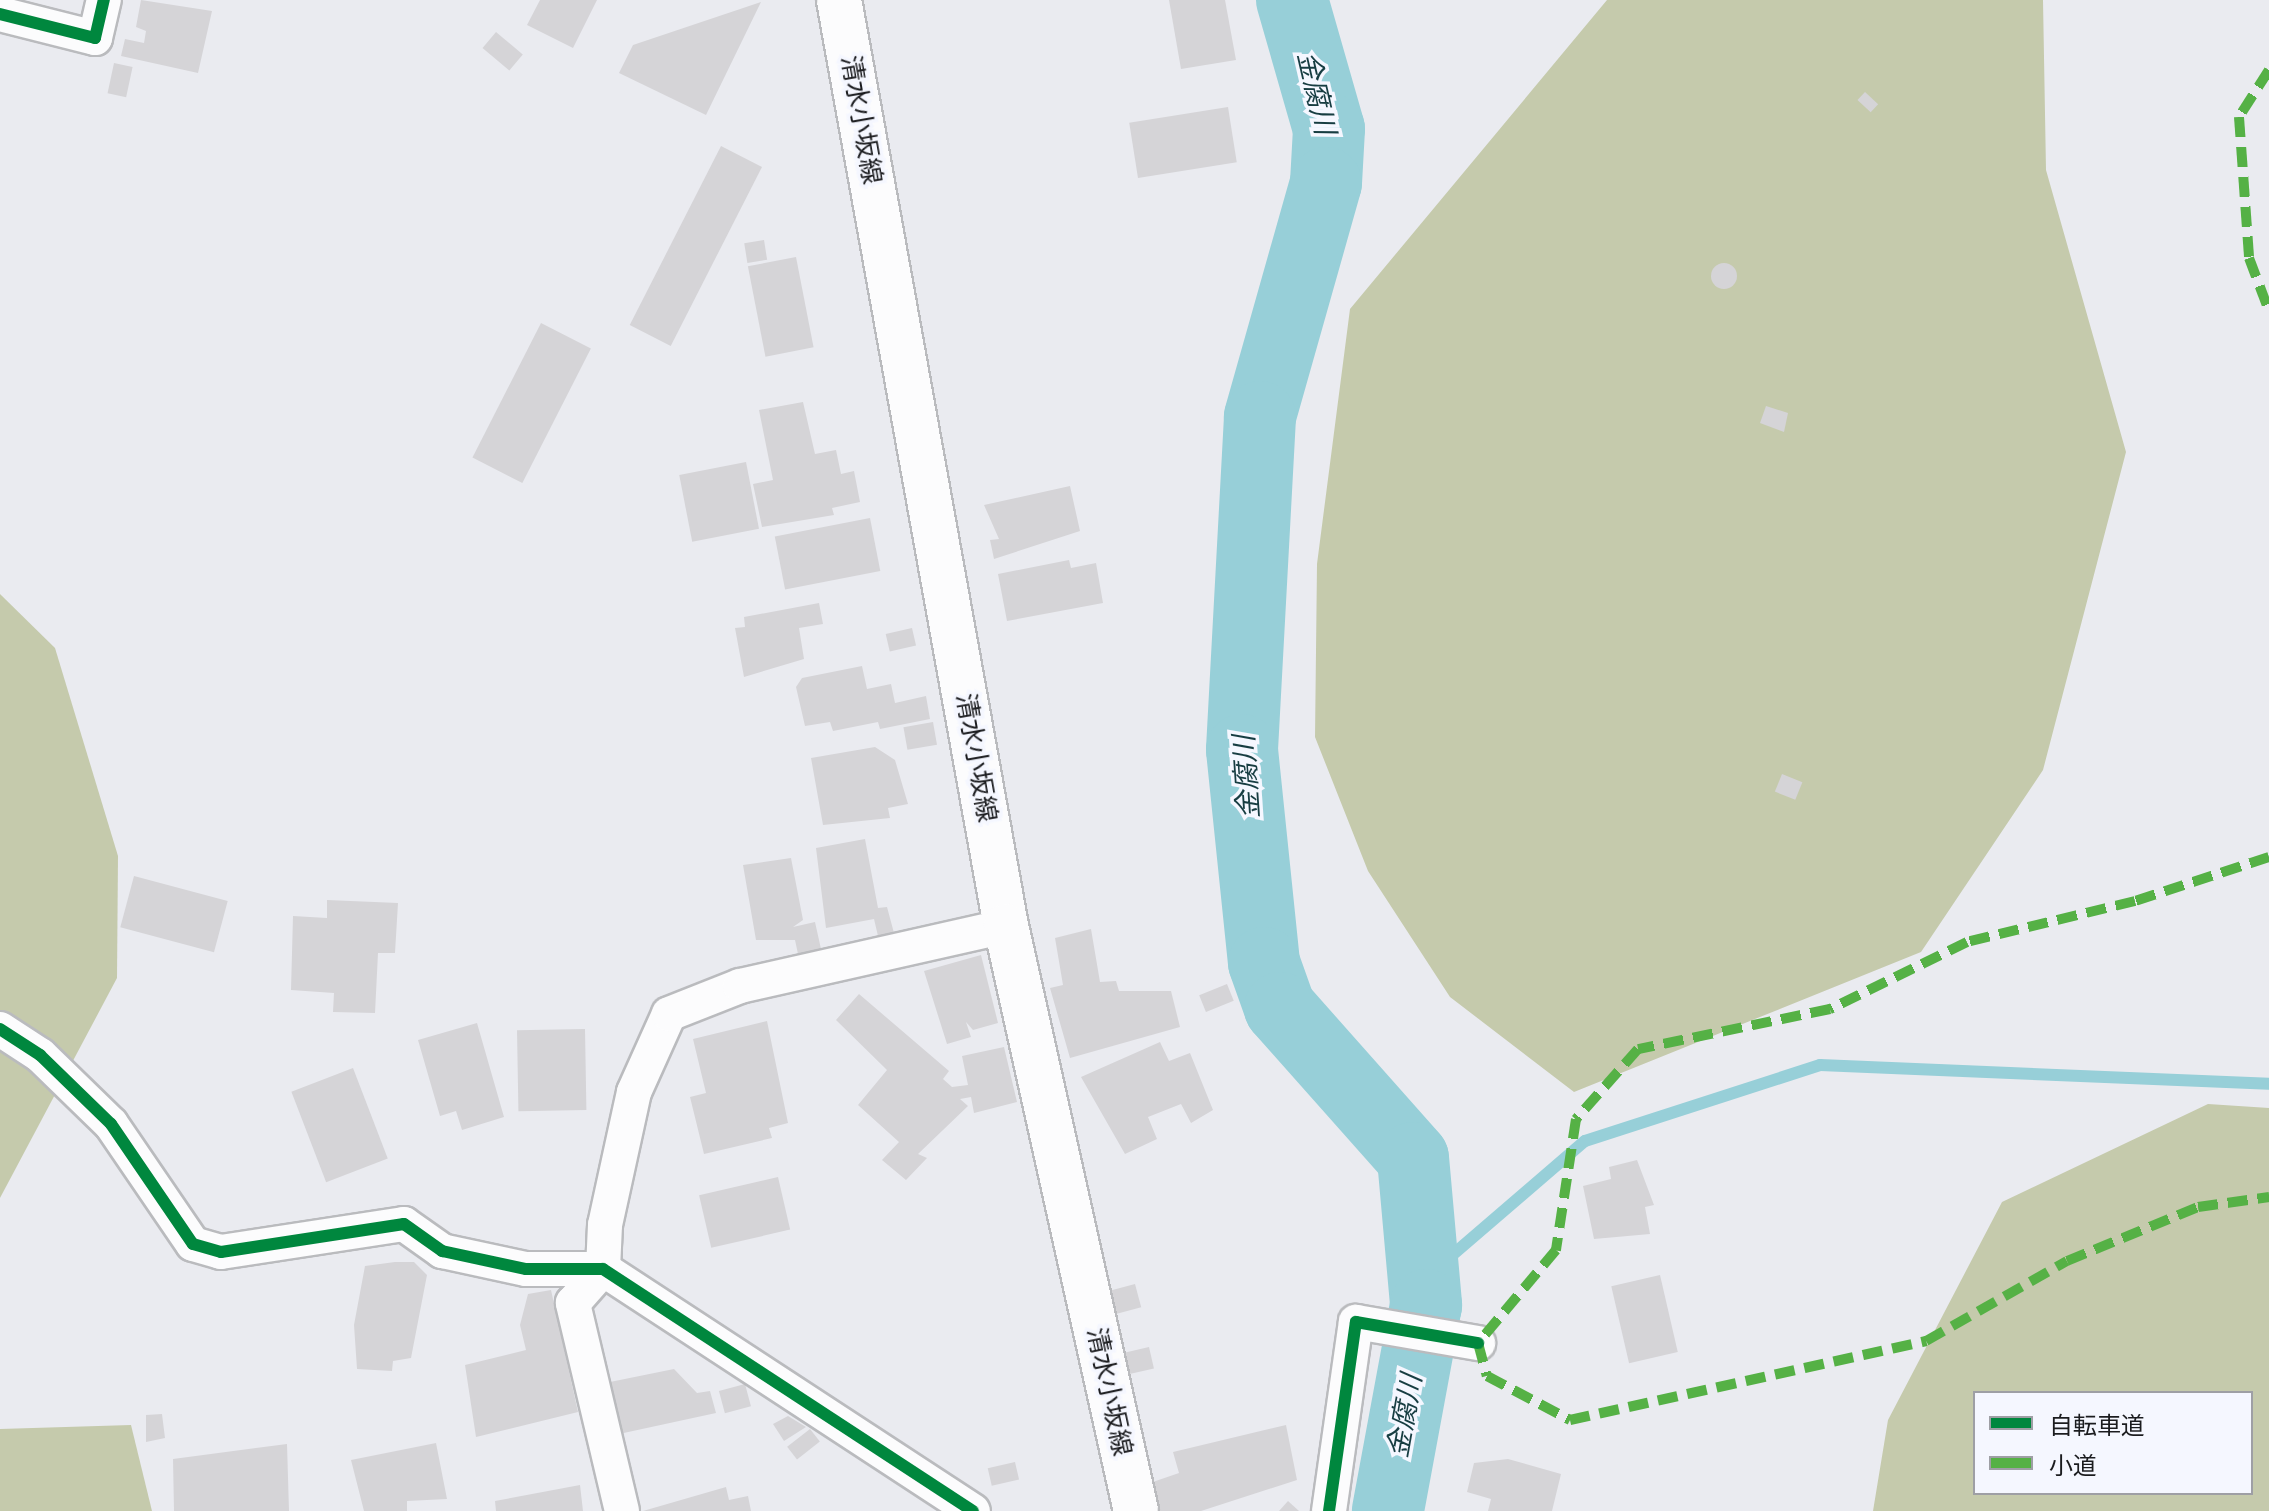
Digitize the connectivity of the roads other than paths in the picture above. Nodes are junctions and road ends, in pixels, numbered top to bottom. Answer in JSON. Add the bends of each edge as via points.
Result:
{"nodes":[{"id":1,"x":104,"y":0,"type":"edge"},
{"id":2,"x":839,"y":0,"type":"edge"},
{"id":3,"x":0,"y":14,"type":"edge"},
{"id":4,"x":1006,"y":926,"type":"junction"},
{"id":5,"x":0,"y":1029,"type":"edge"},
{"id":6,"x":603,"y":1269,"type":"junction"},
{"id":7,"x":1478,"y":1343,"type":"dead end"},
{"id":8,"x":622,"y":1511,"type":"edge"},
{"id":9,"x":973,"y":1511,"type":"edge"},
{"id":10,"x":1136,"y":1511,"type":"edge"},
{"id":11,"x":1329,"y":1511,"type":"edge"}],
"edges":[{"from":1,"to":3,"type":"street","via":[[95,38]]},
{"from":2,"to":4,"type":"main road","name":"清水小坂線"},
{"from":4,"to":6,"type":"street","via":[[740,986],[669,1014],[634,1092],[605,1225]]},
{"from":4,"to":10,"type":"main road","name":"清水小坂線"},
{"from":5,"to":6,"type":"street","via":[[40,1055],[111,1124],[193,1244],[221,1252],[404,1224],[442,1251],[526,1269]]},
{"from":6,"to":8,"type":"street","via":[[573,1303]]},
{"from":6,"to":9,"type":"street"},
{"from":7,"to":11,"type":"street","via":[[1356,1322]]}]}
